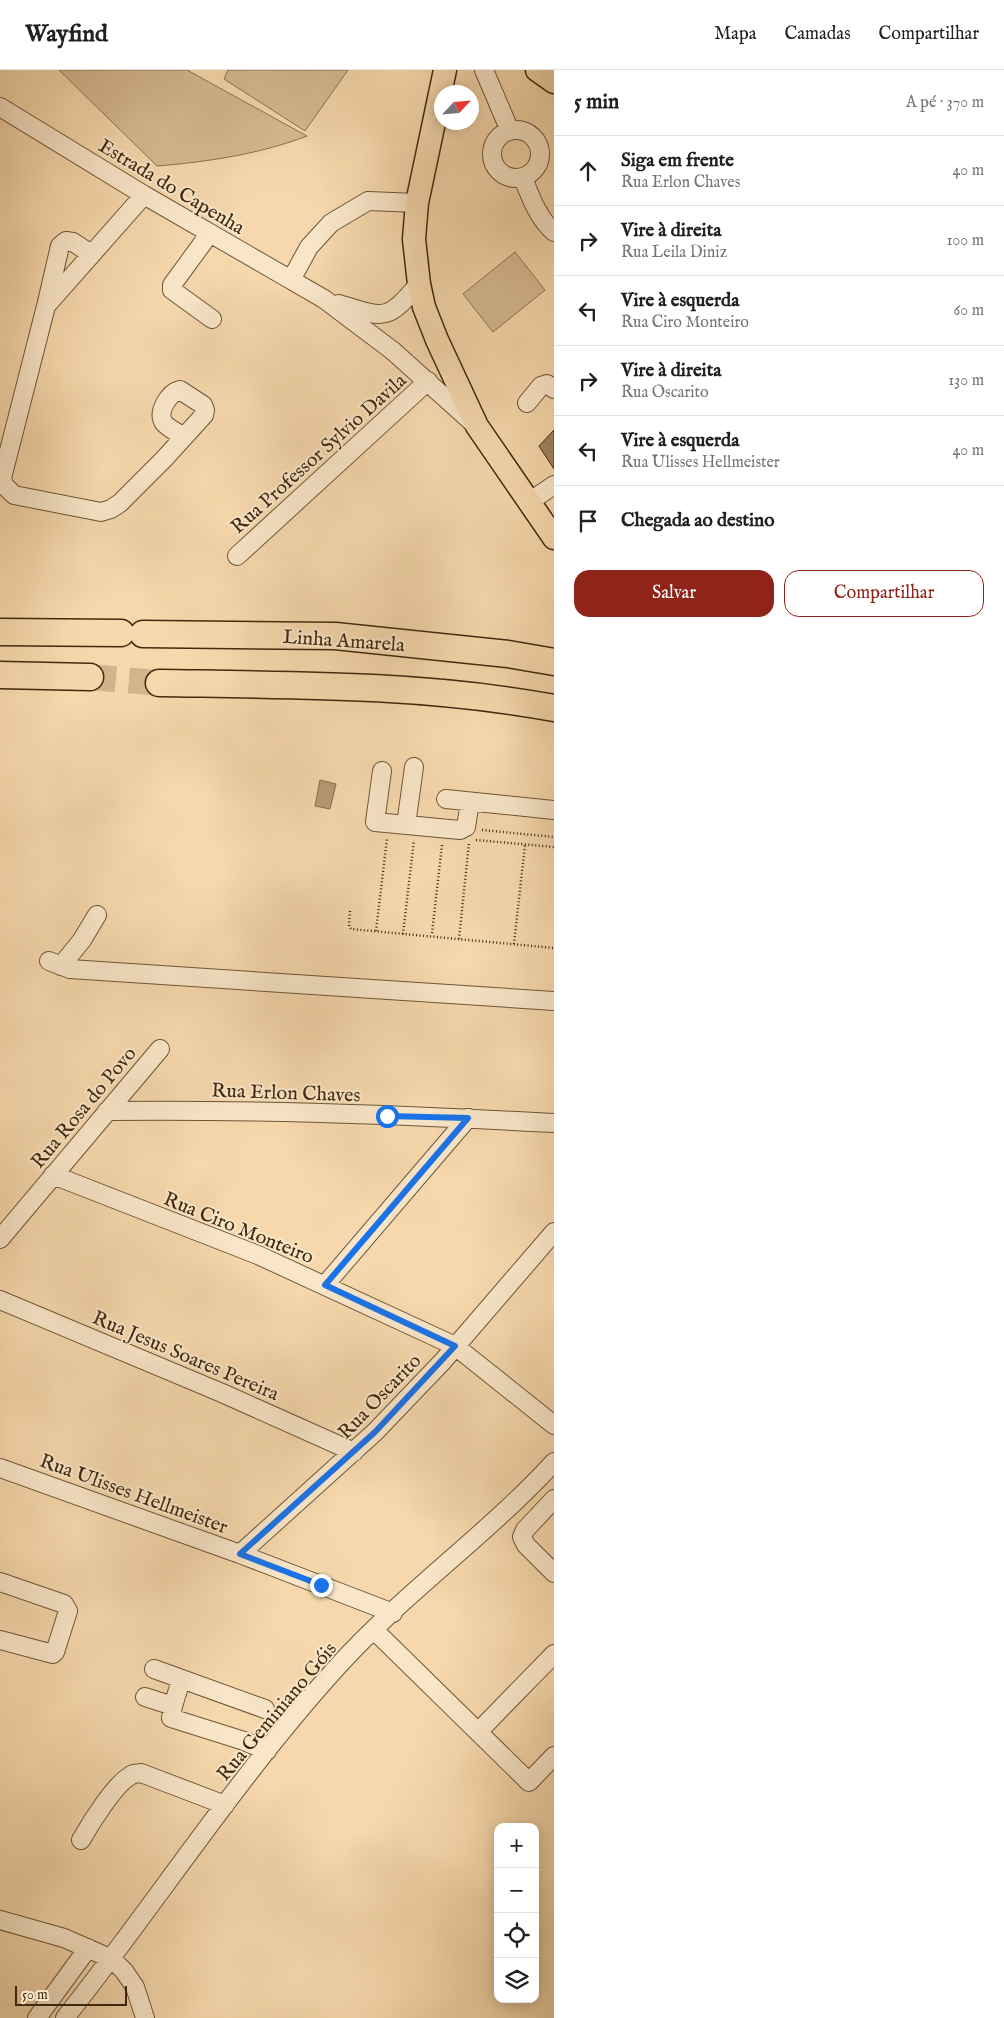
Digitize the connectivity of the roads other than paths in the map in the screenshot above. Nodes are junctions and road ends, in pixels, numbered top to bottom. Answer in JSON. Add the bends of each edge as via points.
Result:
{"nodes":[{"id":1,"x":445,"y":70,"type":"edge"},
{"id":2,"x":457,"y":70,"type":"edge"},
{"id":3,"x":484,"y":70,"type":"edge"},
{"id":4,"x":536,"y":70,"type":"edge"},
{"id":5,"x":554,"y":82,"type":"edge"},
{"id":6,"x":442,"y":85,"type":"edge"},
{"id":7,"x":446,"y":85,"type":"edge"},
{"id":8,"x":0,"y":107,"type":"edge"},
{"id":9,"x":434,"y":122,"type":"edge"},
{"id":10,"x":510,"y":131,"type":"junction"},
{"id":11,"x":523,"y":178,"type":"junction"},
{"id":12,"x":144,"y":194,"type":"junction"},
{"id":13,"x":417,"y":203,"type":"junction"},
{"id":14,"x":551,"y":225,"type":"edge"},
{"id":15,"x":210,"y":233,"type":"junction"},
{"id":16,"x":91,"y":254,"type":"junction"},
{"id":17,"x":291,"y":280,"type":"junction"},
{"id":18,"x":419,"y":284,"type":"junction"},
{"id":19,"x":324,"y":299,"type":"junction"},
{"id":20,"x":46,"y":306,"type":"junction"},
{"id":21,"x":212,"y":319,"type":"dead end"},
{"id":22,"x":428,"y":381,"type":"junction"},
{"id":23,"x":554,"y":389,"type":"edge"},
{"id":24,"x":527,"y":403,"type":"dead end"},
{"id":25,"x":477,"y":426,"type":"junction"},
{"id":26,"x":184,"y":438,"type":"dead end"},
{"id":27,"x":554,"y":485,"type":"edge"},
{"id":28,"x":529,"y":502,"type":"junction"},
{"id":29,"x":554,"y":538,"type":"edge"},
{"id":30,"x":237,"y":556,"type":"dead end"},
{"id":31,"x":0,"y":632,"type":"edge"},
{"id":32,"x":549,"y":661,"type":"edge"},
{"id":33,"x":0,"y":676,"type":"edge"},
{"id":34,"x":90,"y":677,"type":"tunnel mouth"},
{"id":35,"x":159,"y":683,"type":"tunnel mouth"},
{"id":36,"x":548,"y":707,"type":"edge"},
{"id":37,"x":414,"y":767,"type":"dead end"},
{"id":38,"x":382,"y":771,"type":"dead end"},
{"id":39,"x":446,"y":799,"type":"dead end"},
{"id":40,"x":470,"y":802,"type":"junction"},
{"id":41,"x":554,"y":810,"type":"edge"},
{"id":42,"x":410,"y":826,"type":"junction"},
{"id":43,"x":97,"y":915,"type":"dead end"},
{"id":44,"x":554,"y":1001,"type":"edge"},
{"id":45,"x":160,"y":1049,"type":"dead end"},
{"id":46,"x":107,"y":1111,"type":"junction"},
{"id":47,"x":468,"y":1118,"type":"junction"},
{"id":48,"x":554,"y":1123,"type":"edge"},
{"id":49,"x":53,"y":1175,"type":"junction"},
{"id":50,"x":554,"y":1232,"type":"edge"},
{"id":51,"x":0,"y":1239,"type":"edge"},
{"id":52,"x":325,"y":1285,"type":"junction"},
{"id":53,"x":0,"y":1300,"type":"edge"},
{"id":54,"x":455,"y":1346,"type":"junction"},
{"id":55,"x":554,"y":1425,"type":"edge"},
{"id":56,"x":354,"y":1452,"type":"junction"},
{"id":57,"x":554,"y":1462,"type":"edge"},
{"id":58,"x":0,"y":1468,"type":"edge"},
{"id":59,"x":538,"y":1480,"type":"junction"},
{"id":60,"x":554,"y":1498,"type":"edge"},
{"id":61,"x":240,"y":1554,"type":"junction"},
{"id":62,"x":554,"y":1573,"type":"edge"},
{"id":63,"x":0,"y":1582,"type":"edge"},
{"id":64,"x":393,"y":1613,"type":"junction"},
{"id":65,"x":374,"y":1630,"type":"junction"},
{"id":66,"x":0,"y":1640,"type":"edge"},
{"id":67,"x":554,"y":1654,"type":"edge"},
{"id":68,"x":154,"y":1669,"type":"dead end"},
{"id":69,"x":181,"y":1680,"type":"junction"},
{"id":70,"x":145,"y":1697,"type":"dead end"},
{"id":71,"x":173,"y":1706,"type":"junction"},
{"id":72,"x":265,"y":1709,"type":"dead end"},
{"id":73,"x":478,"y":1732,"type":"junction"},
{"id":74,"x":267,"y":1751,"type":"junction"},
{"id":75,"x":554,"y":1756,"type":"edge"},
{"id":76,"x":226,"y":1805,"type":"junction"},
{"id":77,"x":81,"y":1840,"type":"dead end"},
{"id":78,"x":0,"y":1920,"type":"edge"},
{"id":79,"x":88,"y":1948,"type":"junction"},
{"id":80,"x":112,"y":1959,"type":"junction"},
{"id":81,"x":98,"y":1976,"type":"junction"},
{"id":82,"x":135,"y":1987,"type":"junction"},
{"id":83,"x":37,"y":2018,"type":"edge"},
{"id":84,"x":65,"y":2018,"type":"edge"},
{"id":85,"x":145,"y":2018,"type":"edge"}],
"edges":[{"from":1,"to":6,"type":"main road"},
{"from":2,"to":7,"type":"main road"},
{"from":3,"to":10,"type":"street"},
{"from":4,"to":5,"type":"main road"},
{"from":8,"to":12,"type":"street","name":"Estrada do Capenha"},
{"from":9,"to":13,"type":"main road"},
{"from":10,"to":11,"type":"street","via":[[519,130],[527,134],[539,148],[537,166]]},
{"from":10,"to":11,"type":"street","via":[[495,142],[493,161],[504,176]]},
{"from":11,"to":14,"type":"street","via":[[538,213]]},
{"from":12,"to":15,"type":"street","name":"Estrada do Capenha"},
{"from":12,"to":16,"type":"street"},
{"from":13,"to":17,"type":"street","via":[[368,201],[331,223],[309,247]]},
{"from":13,"to":18,"type":"main road","via":[[414,239]]},
{"from":15,"to":17,"type":"street","name":"Estrada do Capenha"},
{"from":15,"to":21,"type":"street","via":[[172,290]]},
{"from":16,"to":20,"type":"street"},
{"from":16,"to":20,"type":"street","via":[[73,242],[66,241],[60,246]]},
{"from":17,"to":19,"type":"street","name":"Estrada do Capenha"},
{"from":18,"to":19,"type":"street","name":"Estrada do Capenha","via":[[402,304],[386,314],[365,312]]},
{"from":18,"to":25,"type":"main road","via":[[437,340]]},
{"from":19,"to":22,"type":"street","name":"Estrada do Capenha"},
{"from":20,"to":26,"type":"street","via":[[2,478],[14,495],[101,512],[111,509]]},
{"from":22,"to":25,"type":"street","name":"Estrada do Capenha"},
{"from":22,"to":30,"type":"street","name":"Rua Professor Sylvio Davila"},
{"from":23,"to":24,"type":"street","via":[[547,384],[541,386]]},
{"from":25,"to":28,"type":"main road"},
{"from":27,"to":28,"type":"street"},
{"from":28,"to":29,"type":"main road"},
{"from":31,"to":32,"type":"highway","name":"Linha Amarela","via":[[335,636]]},
{"from":33,"to":34,"type":"highway"},
{"from":35,"to":36,"type":"highway","via":[[324,686],[455,695]]},
{"from":37,"to":42,"type":"street"},
{"from":38,"to":42,"type":"street","via":[[375,822]]},
{"from":39,"to":40,"type":"street"},
{"from":40,"to":41,"type":"street"},
{"from":40,"to":42,"type":"street","via":[[464,829]]},
{"from":43,"to":44,"type":"street","via":[[82,940],[55,964],[70,969]]},
{"from":45,"to":46,"type":"street","name":"Rua Rosa do Povo"},
{"from":46,"to":47,"type":"street","name":"Rua Erlon Chaves"},
{"from":46,"to":49,"type":"street","name":"Rua Rosa do Povo"},
{"from":47,"to":48,"type":"street","name":"Rua Erlon Chaves"},
{"from":47,"to":52,"type":"street"},
{"from":49,"to":51,"type":"street","name":"Rua Rosa do Povo"},
{"from":49,"to":52,"type":"street","name":"Rua Ciro Monteiro","via":[[258,1255]]},
{"from":50,"to":54,"type":"street","name":"Rua Oscarito"},
{"from":52,"to":54,"type":"street","name":"Rua Ciro Monteiro"},
{"from":53,"to":56,"type":"street","name":"Rua Jesus Soares Pereira"},
{"from":54,"to":55,"type":"street","name":"Rua Ciro Monteiro"},
{"from":54,"to":56,"type":"street","name":"Rua Oscarito"},
{"from":56,"to":61,"type":"street","name":"Rua Oscarito"},
{"from":57,"to":59,"type":"street","name":"Rua Geminiano Góis"},
{"from":58,"to":61,"type":"street","name":"Rua Ulisses Hellmeister"},
{"from":59,"to":60,"type":"street"},
{"from":59,"to":64,"type":"street","name":"Rua Geminiano Góis"},
{"from":60,"to":62,"type":"street","via":[[522,1536],[526,1545]]},
{"from":61,"to":64,"type":"street","name":"Rua Ulisses Hellmeister"},
{"from":63,"to":66,"type":"street","via":[[64,1604],[68,1611],[52,1654]]},
{"from":64,"to":65,"type":"street","name":"Rua Geminiano Góis"},
{"from":65,"to":73,"type":"street"},
{"from":65,"to":74,"type":"street","name":"Rua Geminiano Góis","via":[[339,1664]]},
{"from":67,"to":73,"type":"street"},
{"from":68,"to":69,"type":"street"},
{"from":69,"to":71,"type":"street"},
{"from":69,"to":72,"type":"street"},
{"from":70,"to":71,"type":"street"},
{"from":71,"to":74,"type":"street","via":[[171,1715],[174,1719]]},
{"from":73,"to":75,"type":"street","via":[[529,1782]]},
{"from":74,"to":76,"type":"street","name":"Rua Geminiano Góis"},
{"from":76,"to":77,"type":"street","via":[[134,1774],[107,1802]]},
{"from":76,"to":80,"type":"street","name":"Rua Geminiano Góis"},
{"from":78,"to":79,"type":"street"},
{"from":79,"to":80,"type":"street"},
{"from":79,"to":83,"type":"street"},
{"from":80,"to":81,"type":"street","name":"Rua Geminiano Góis"},
{"from":80,"to":82,"type":"street"},
{"from":81,"to":82,"type":"street","via":[[118,1978]]},
{"from":81,"to":84,"type":"street","name":"Rua Geminiano Góis"},
{"from":82,"to":85,"type":"street"}]}
